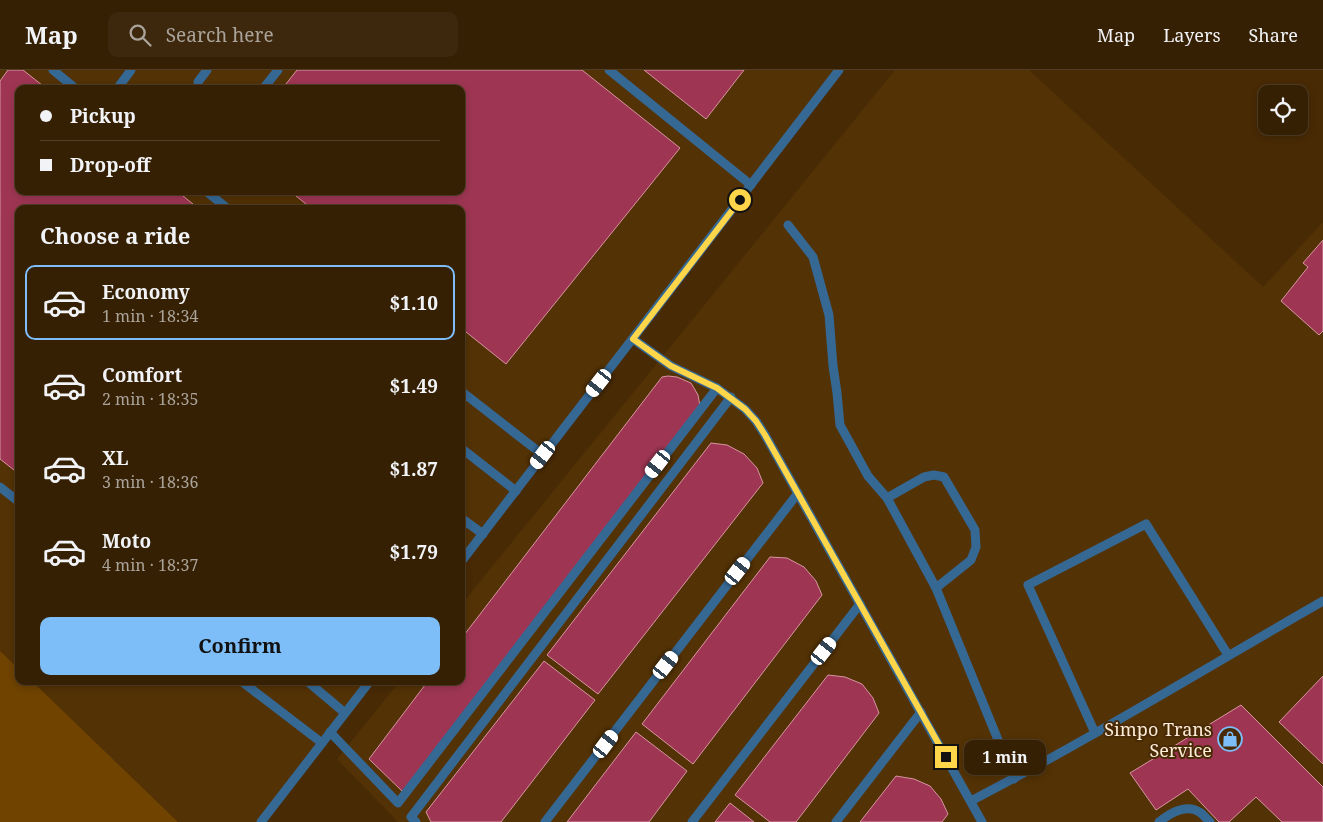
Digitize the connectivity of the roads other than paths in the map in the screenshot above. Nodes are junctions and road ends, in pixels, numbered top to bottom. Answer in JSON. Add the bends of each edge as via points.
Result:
{"nodes":[{"id":1,"x":53,"y":70,"type":"edge"},
{"id":2,"x":131,"y":70,"type":"edge"},
{"id":3,"x":207,"y":70,"type":"edge"},
{"id":4,"x":278,"y":70,"type":"edge"},
{"id":5,"x":609,"y":70,"type":"edge"},
{"id":6,"x":839,"y":70,"type":"edge"},
{"id":7,"x":198,"y":82,"type":"dead end"},
{"id":8,"x":71,"y":85,"type":"edge"},
{"id":9,"x":120,"y":85,"type":"edge"},
{"id":10,"x":266,"y":85,"type":"edge"},
{"id":11,"x":751,"y":185,"type":"junction"},
{"id":12,"x":211,"y":195,"type":"edge"},
{"id":13,"x":223,"y":205,"type":"edge"},
{"id":14,"x":788,"y":225,"type":"dead end"},
{"id":15,"x":633,"y":339,"type":"junction"},
{"id":16,"x":717,"y":388,"type":"junction"},
{"id":17,"x":465,"y":394,"type":"edge"},
{"id":18,"x":731,"y":398,"type":"junction"},
{"id":19,"x":465,"y":451,"type":"edge"},
{"id":20,"x":543,"y":455,"type":"junction"},
{"id":21,"x":0,"y":487,"type":"edge"},
{"id":22,"x":516,"y":491,"type":"junction"},
{"id":23,"x":798,"y":493,"type":"junction"},
{"id":24,"x":887,"y":498,"type":"junction"},
{"id":25,"x":15,"y":499,"type":"edge"},
{"id":26,"x":465,"y":521,"type":"edge"},
{"id":27,"x":483,"y":534,"type":"junction"},
{"id":28,"x":465,"y":557,"type":"edge"},
{"id":29,"x":936,"y":588,"type":"junction"},
{"id":30,"x":1323,"y":600,"type":"edge"},
{"id":31,"x":860,"y":604,"type":"junction"},
{"id":32,"x":1228,"y":655,"type":"junction"},
{"id":33,"x":246,"y":685,"type":"edge"},
{"id":34,"x":312,"y":685,"type":"edge"},
{"id":35,"x":367,"y":685,"type":"edge"},
{"id":36,"x":921,"y":712,"type":"junction"},
{"id":37,"x":345,"y":713,"type":"junction"},
{"id":38,"x":330,"y":732,"type":"junction"},
{"id":39,"x":1095,"y":733,"type":"junction"},
{"id":40,"x":322,"y":743,"type":"junction"},
{"id":41,"x":1014,"y":779,"type":"junction"},
{"id":42,"x":971,"y":801,"type":"junction"},
{"id":43,"x":261,"y":822,"type":"edge"},
{"id":44,"x":416,"y":822,"type":"edge"},
{"id":45,"x":545,"y":822,"type":"edge"},
{"id":46,"x":692,"y":822,"type":"edge"},
{"id":47,"x":836,"y":822,"type":"edge"},
{"id":48,"x":982,"y":822,"type":"edge"},
{"id":49,"x":1159,"y":822,"type":"edge"},
{"id":50,"x":1210,"y":822,"type":"edge"}],
"edges":[{"from":1,"to":8,"type":"lane"},
{"from":2,"to":9,"type":"lane"},
{"from":3,"to":7,"type":"lane"},
{"from":4,"to":10,"type":"lane"},
{"from":5,"to":11,"type":"lane"},
{"from":6,"to":11,"type":"lane"},
{"from":11,"to":15,"type":"lane"},
{"from":12,"to":13,"type":"lane"},
{"from":14,"to":24,"type":"lane","via":[[813,257],[829,315],[840,426],[868,476]]},
{"from":15,"to":16,"type":"lane","via":[[671,366]]},
{"from":15,"to":20,"type":"lane"},
{"from":16,"to":18,"type":"lane"},
{"from":16,"to":38,"type":"lane","via":[[398,802]]},
{"from":17,"to":20,"type":"lane"},
{"from":18,"to":23,"type":"lane","via":[[756,421]]},
{"from":18,"to":44,"type":"lane","via":[[411,817]]},
{"from":19,"to":22,"type":"lane"},
{"from":20,"to":22,"type":"lane"},
{"from":21,"to":25,"type":"lane"},
{"from":22,"to":27,"type":"lane"},
{"from":23,"to":31,"type":"lane"},
{"from":23,"to":45,"type":"lane"},
{"from":24,"to":29,"type":"lane"},
{"from":24,"to":29,"type":"lane","via":[[924,477],[934,474],[944,477],[975,530],[976,547],[971,560]]},
{"from":26,"to":27,"type":"lane"},
{"from":27,"to":28,"type":"lane"},
{"from":29,"to":41,"type":"lane"},
{"from":30,"to":32,"type":"lane"},
{"from":31,"to":36,"type":"lane"},
{"from":31,"to":46,"type":"lane"},
{"from":32,"to":39,"type":"lane"},
{"from":32,"to":39,"type":"lane","via":[[1146,524],[1028,585]]},
{"from":33,"to":40,"type":"lane"},
{"from":34,"to":37,"type":"lane"},
{"from":35,"to":37,"type":"lane"},
{"from":36,"to":42,"type":"lane"},
{"from":36,"to":47,"type":"lane"},
{"from":37,"to":38,"type":"lane"},
{"from":38,"to":40,"type":"lane"},
{"from":39,"to":41,"type":"lane"},
{"from":40,"to":43,"type":"lane"},
{"from":41,"to":42,"type":"lane"},
{"from":42,"to":48,"type":"lane"},
{"from":49,"to":50,"type":"lane","via":[[1183,808],[1199,812]]}]}
